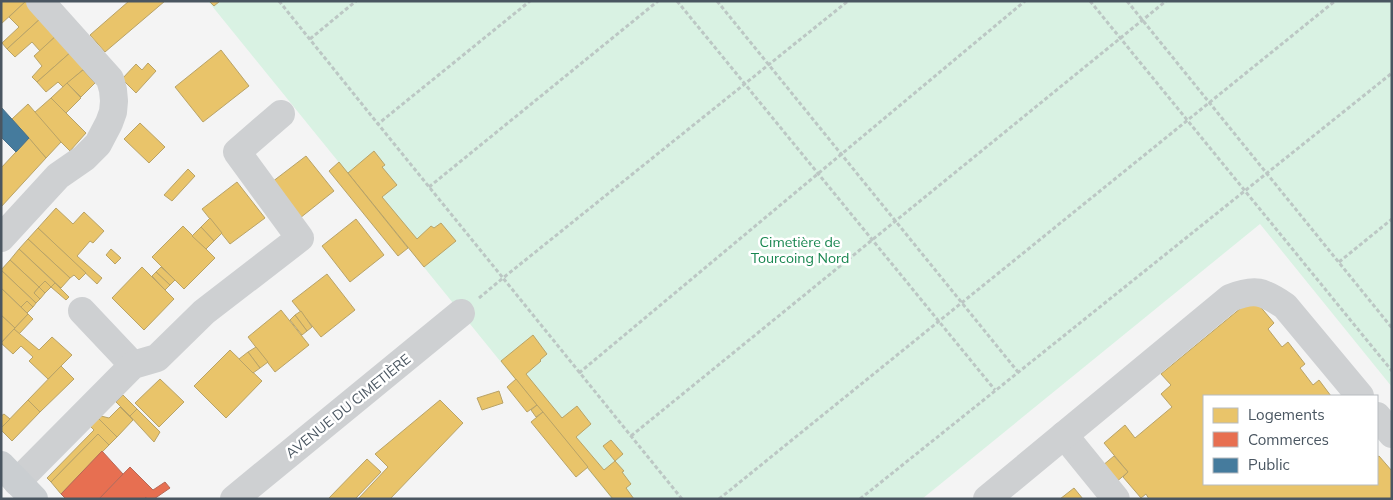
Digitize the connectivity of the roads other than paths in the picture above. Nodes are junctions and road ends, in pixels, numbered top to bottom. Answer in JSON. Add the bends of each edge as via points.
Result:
{"nodes":[{"id":1,"x":40,"y":1,"type":"edge"},
{"id":2,"x":281,"y":114,"type":"dead end"},
{"id":3,"x":1,"y":238,"type":"edge"},
{"id":4,"x":82,"y":311,"type":"dead end"},
{"id":5,"x":461,"y":313,"type":"road end"},
{"id":6,"x":133,"y":365,"type":"junction"},
{"id":7,"x":1359,"y":395,"type":"edge"},
{"id":8,"x":1378,"y":417,"type":"edge"},
{"id":9,"x":1392,"y":434,"type":"edge"},
{"id":10,"x":1064,"y":435,"type":"junction"},
{"id":11,"x":17,"y":482,"type":"edge"},
{"id":12,"x":234,"y":499,"type":"edge"},
{"id":13,"x":987,"y":499,"type":"edge"},
{"id":14,"x":1116,"y":499,"type":"edge"}],
"edges":[{"from":1,"to":3,"type":"street","via":[[110,79],[113,112],[91,152],[58,176]]},
{"from":2,"to":6,"type":"street","via":[[237,152],[300,238],[204,312],[157,358]]},
{"from":4,"to":6,"type":"street"},
{"from":5,"to":12,"type":"street","name":"AVENUE DU CIMETIÈRE"},
{"from":6,"to":11,"type":"street"},
{"from":7,"to":10,"type":"street","via":[[1285,306],[1260,292],[1245,292],[1230,298]]},
{"from":8,"to":9,"type":"street"},
{"from":10,"to":13,"type":"street"},
{"from":10,"to":14,"type":"street"}]}
